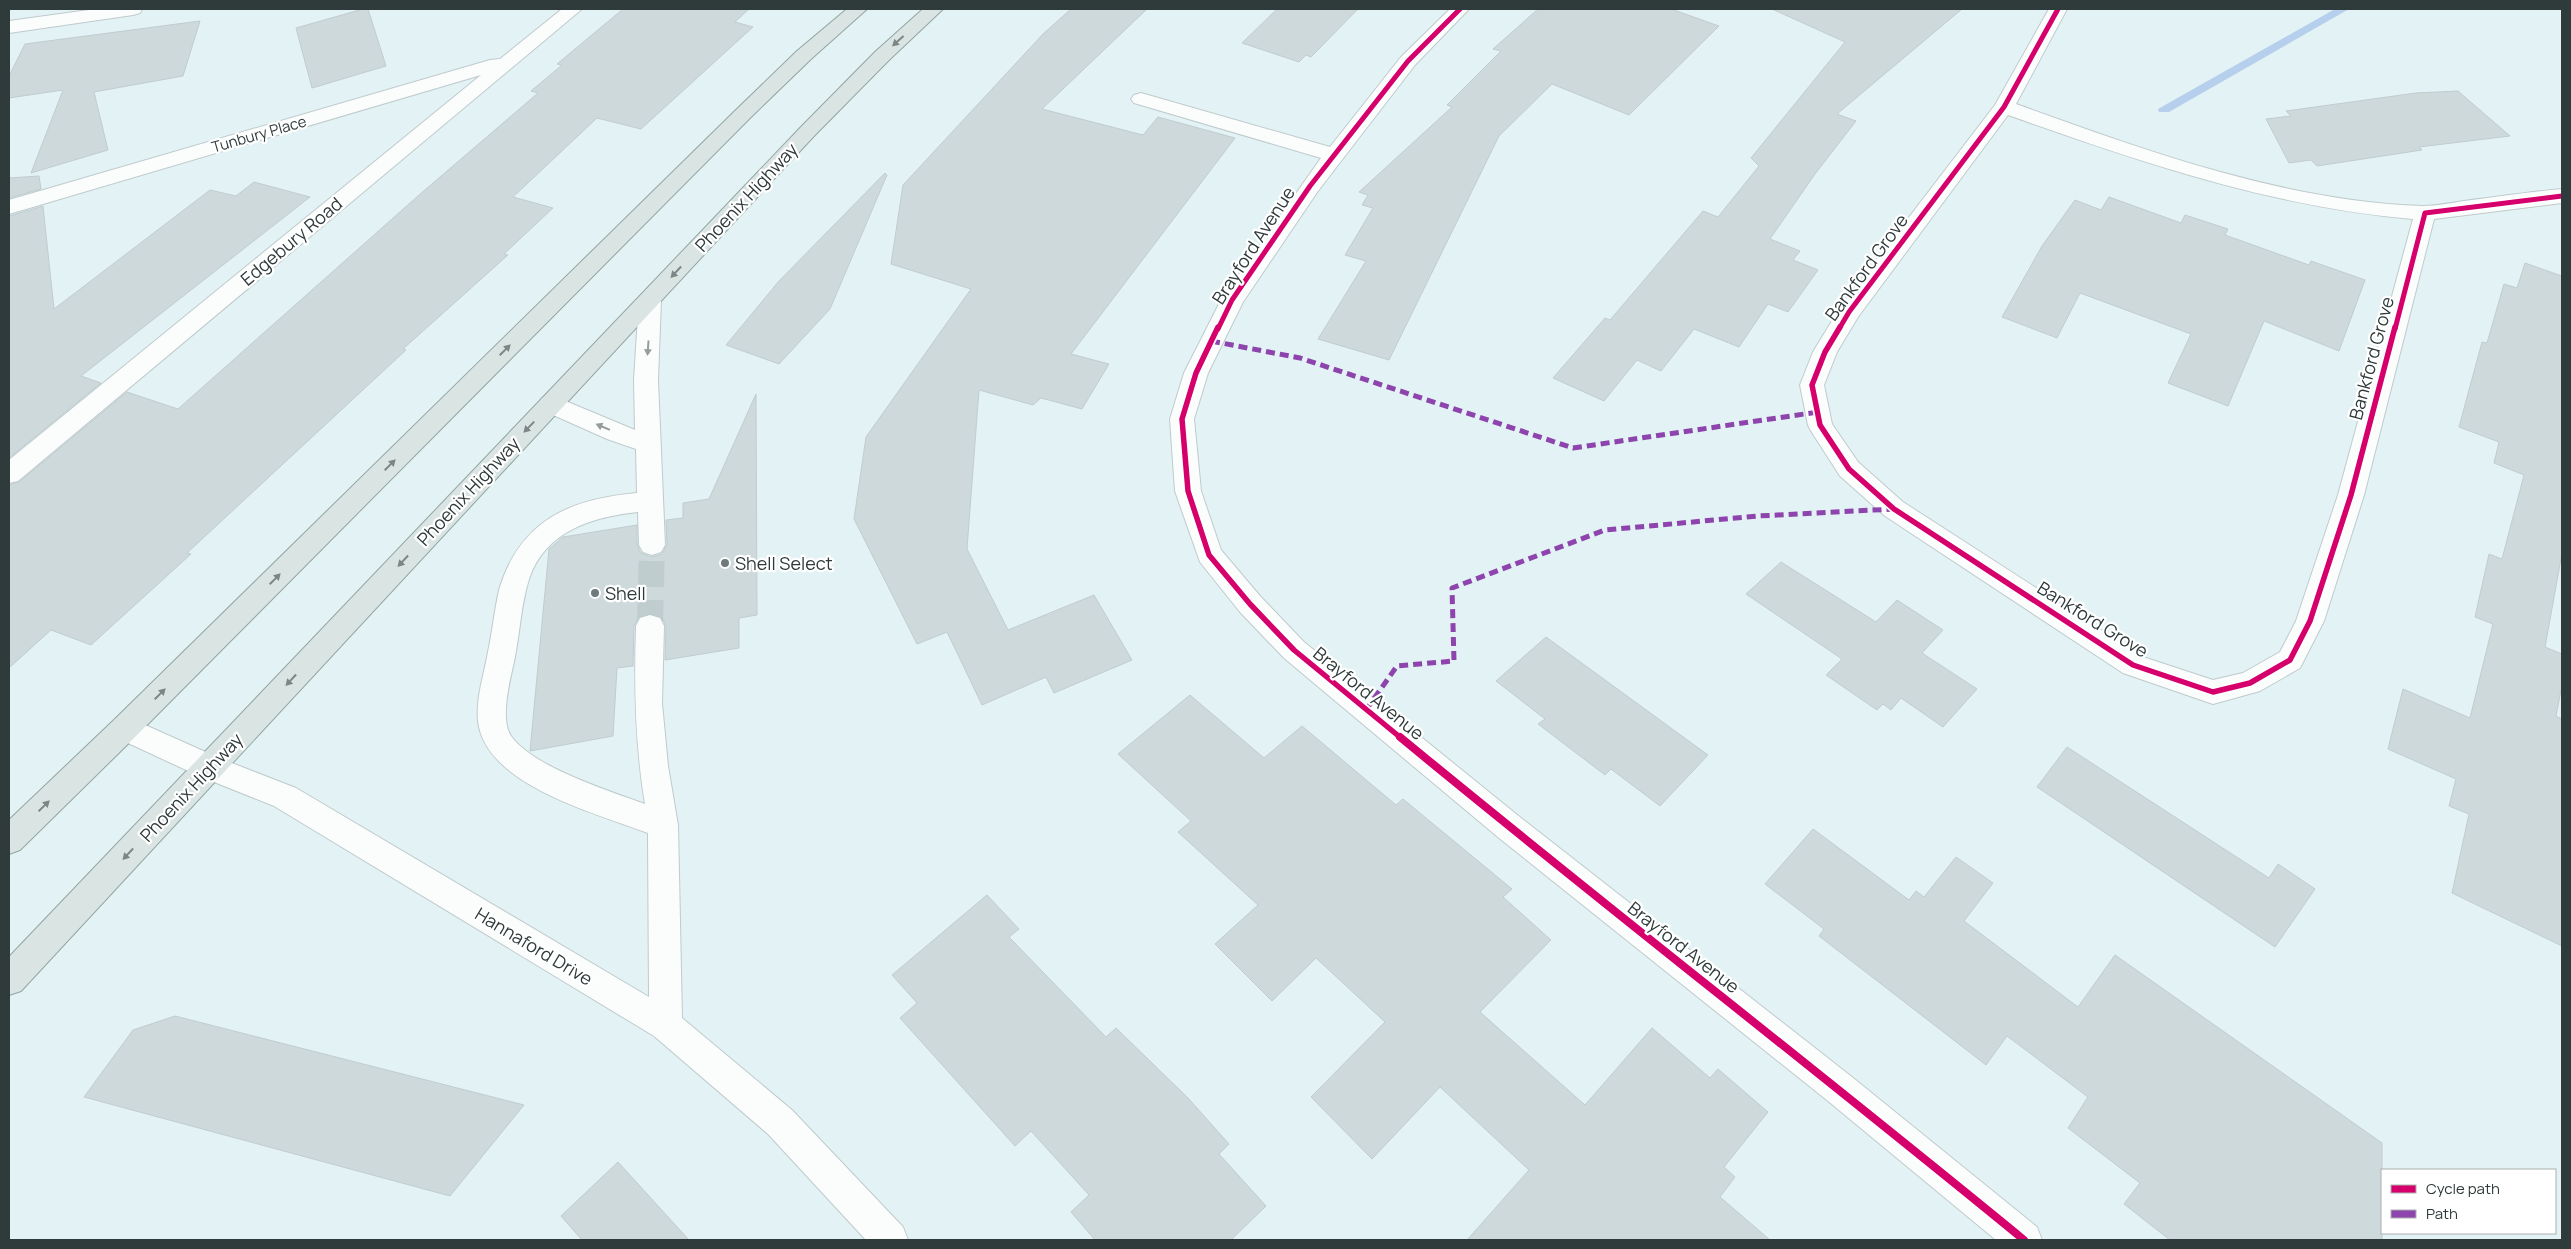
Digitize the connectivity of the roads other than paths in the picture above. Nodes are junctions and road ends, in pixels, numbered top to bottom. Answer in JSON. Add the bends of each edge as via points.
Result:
{"nodes":[{"id":1,"x":133,"y":9,"type":"edge"},
{"id":2,"x":573,"y":9,"type":"edge"},
{"id":3,"x":858,"y":9,"type":"edge"},
{"id":4,"x":934,"y":9,"type":"edge"},
{"id":5,"x":1460,"y":9,"type":"edge"},
{"id":6,"x":2058,"y":9,"type":"edge"},
{"id":7,"x":9,"y":27,"type":"edge"},
{"id":8,"x":508,"y":61,"type":"junction"},
{"id":9,"x":1141,"y":99,"type":"dead end"},
{"id":10,"x":2004,"y":106,"type":"junction"},
{"id":11,"x":1335,"y":155,"type":"junction"},
{"id":12,"x":2562,"y":196,"type":"edge"},
{"id":13,"x":9,"y":207,"type":"edge"},
{"id":14,"x":2425,"y":213,"type":"junction"},
{"id":15,"x":650,"y":300,"type":"junction"},
{"id":16,"x":551,"y":404,"type":"junction"},
{"id":17,"x":649,"y":444,"type":"junction"},
{"id":18,"x":9,"y":474,"type":"edge"},
{"id":19,"x":651,"y":502,"type":"junction"},
{"id":20,"x":652,"y":545,"type":"tunnel mouth"},
{"id":21,"x":650,"y":626,"type":"tunnel mouth"},
{"id":22,"x":125,"y":728,"type":"junction"},
{"id":23,"x":209,"y":767,"type":"junction"},
{"id":24,"x":664,"y":825,"type":"junction"},
{"id":25,"x":9,"y":840,"type":"edge"},
{"id":26,"x":9,"y":980,"type":"edge"},
{"id":27,"x":666,"y":1025,"type":"junction"},
{"id":28,"x":890,"y":1240,"type":"edge"},
{"id":29,"x":2024,"y":1240,"type":"edge"}],
"edges":[{"from":1,"to":7,"type":"street"},
{"from":2,"to":8,"type":"street","name":"Edgebury Road"},
{"from":22,"to":3,"type":"main road","one_way":true,"via":[[745,112]]},
{"from":4,"to":15,"type":"main road","name":"Phoenix Highway","one_way":true,"via":[[807,132]]},
{"from":5,"to":11,"type":"street","name":"Brayford Avenue","via":[[1408,60]]},
{"from":6,"to":10,"type":"street","name":"Bankford Grove"},
{"from":8,"to":13,"type":"street","name":"Tunbury Place"},
{"from":8,"to":18,"type":"street","name":"Edgebury Road"},
{"from":9,"to":11,"type":"street"},
{"from":10,"to":14,"type":"street","via":[[2170,165],[2269,193],[2380,211]]},
{"from":10,"to":14,"type":"street","name":"Bankford Grove","via":[[1849,312],[1825,352],[1812,384],[1820,425],[1849,469],[1894,509],[1949,547],[2133,665],[2213,692],[2250,683],[2290,660],[2310,621],[2351,495]]},
{"from":11,"to":29,"type":"street","name":"Brayford Avenue","via":[[1232,300],[1196,373],[1182,419],[1188,491],[1209,555],[1294,650],[1510,828]]},
{"from":12,"to":14,"type":"street"},
{"from":15,"to":16,"type":"main road","name":"Phoenix Highway"},
{"from":15,"to":17,"type":"street","one_way":true,"via":[[646,380]]},
{"from":17,"to":16,"type":"street","one_way":true},
{"from":16,"to":23,"type":"main road","name":"Phoenix Highway","one_way":true},
{"from":17,"to":19,"type":"street"},
{"from":19,"to":20,"type":"street"},
{"from":19,"to":24,"type":"street","via":[[607,505],[565,518],[536,540],[518,572],[492,720],[499,743],[539,775]]},
{"from":21,"to":24,"type":"street","via":[[648,704],[653,766]]},
{"from":22,"to":23,"type":"street","name":"Hannaford Drive"},
{"from":25,"to":22,"type":"main road","one_way":true},
{"from":23,"to":26,"type":"main road","name":"Phoenix Highway","one_way":true},
{"from":23,"to":27,"type":"street","name":"Hannaford Drive","via":[[285,797]]},
{"from":24,"to":27,"type":"street"},
{"from":27,"to":28,"type":"street","name":"Hannaford Drive","via":[[780,1122]]}]}
